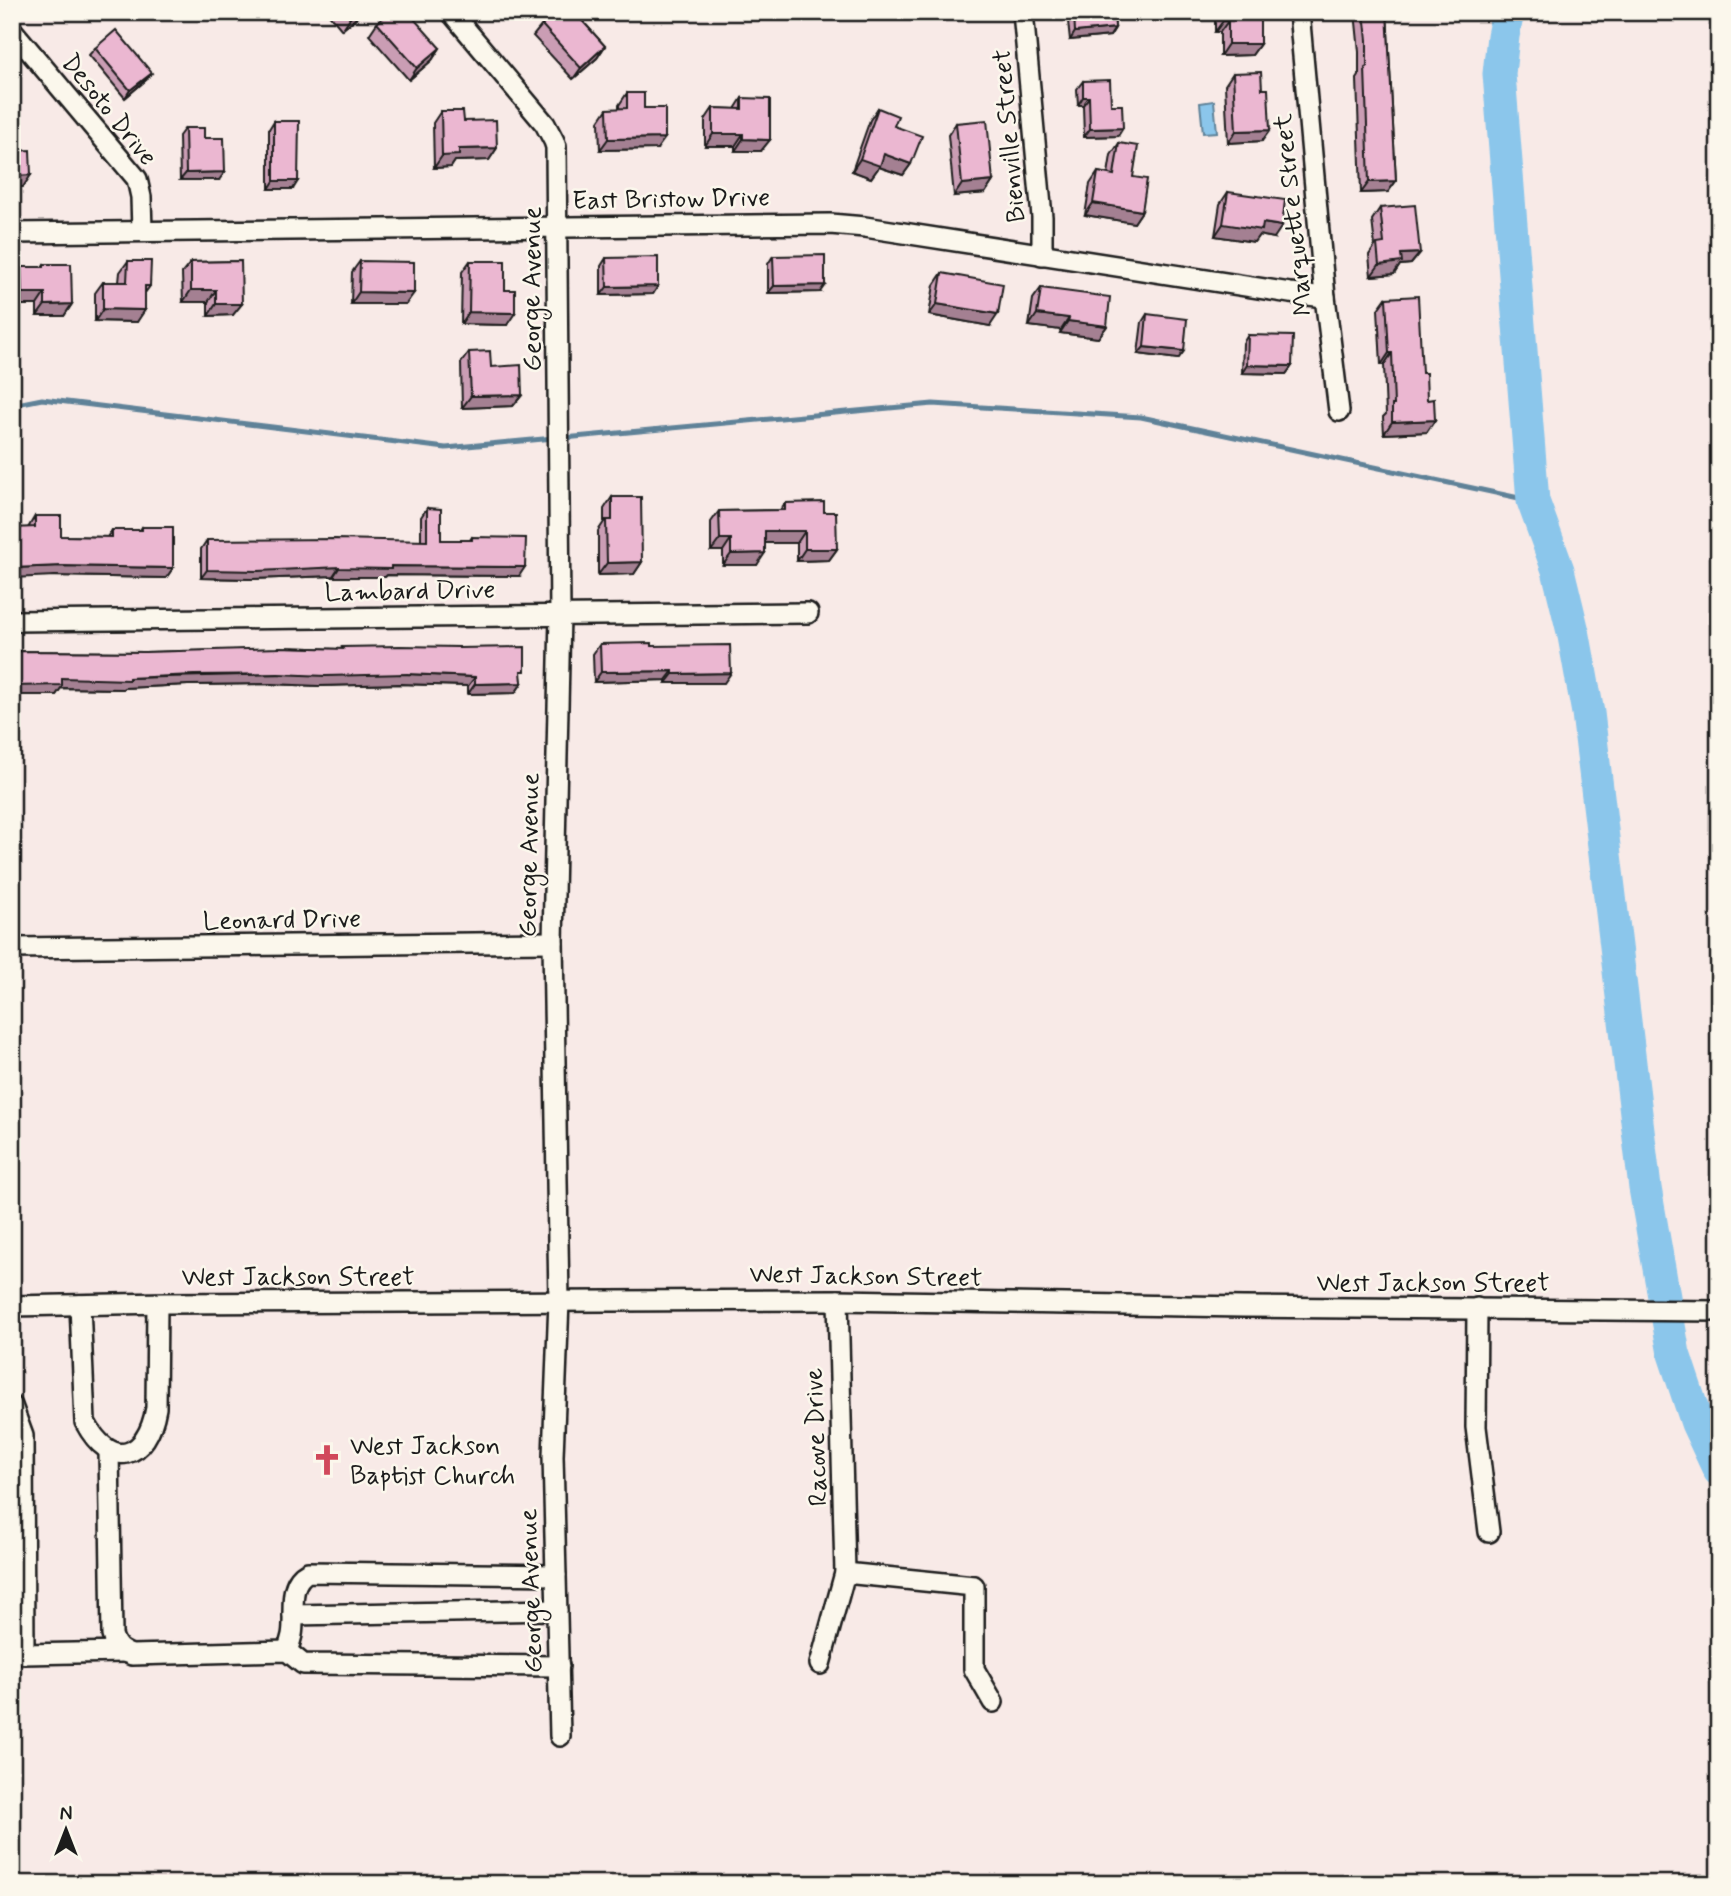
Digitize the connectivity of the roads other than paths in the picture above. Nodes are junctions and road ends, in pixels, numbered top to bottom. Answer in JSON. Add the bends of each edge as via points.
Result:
{"nodes":[{"id":1,"x":451,"y":12,"type":"edge"},
{"id":2,"x":1023,"y":12,"type":"edge"},
{"id":3,"x":1299,"y":12,"type":"edge"},
{"id":4,"x":12,"y":30,"type":"edge"},
{"id":5,"x":557,"y":226,"type":"junction"},
{"id":6,"x":142,"y":231,"type":"junction"},
{"id":7,"x":12,"y":233,"type":"edge"},
{"id":8,"x":1042,"y":255,"type":"junction"},
{"id":9,"x":1325,"y":297,"type":"junction"},
{"id":10,"x":1339,"y":411,"type":"dead end"},
{"id":11,"x":808,"y":612,"type":"dead end"},
{"id":12,"x":560,"y":614,"type":"junction"},
{"id":13,"x":12,"y":621,"type":"edge"},
{"id":14,"x":553,"y":942,"type":"junction"},
{"id":15,"x":12,"y":948,"type":"edge"},
{"id":16,"x":838,"y":1300,"type":"junction"},
{"id":17,"x":559,"y":1301,"type":"junction"},
{"id":18,"x":157,"y":1304,"type":"junction"},
{"id":19,"x":80,"y":1305,"type":"junction"},
{"id":20,"x":12,"y":1306,"type":"edge"},
{"id":21,"x":1477,"y":1308,"type":"junction"},
{"id":22,"x":1719,"y":1311,"type":"edge"},
{"id":23,"x":12,"y":1406,"type":"edge"},
{"id":24,"x":109,"y":1451,"type":"junction"},
{"id":25,"x":1489,"y":1532,"type":"dead end"},
{"id":26,"x":845,"y":1573,"type":"junction"},
{"id":27,"x":556,"y":1575,"type":"junction"},
{"id":28,"x":557,"y":1610,"type":"junction"},
{"id":29,"x":293,"y":1615,"type":"junction"},
{"id":30,"x":287,"y":1651,"type":"junction"},
{"id":31,"x":124,"y":1652,"type":"junction"},
{"id":32,"x":820,"y":1664,"type":"dead end"},
{"id":33,"x":559,"y":1666,"type":"junction"},
{"id":34,"x":993,"y":1702,"type":"dead end"},
{"id":35,"x":560,"y":1736,"type":"dead end"}],
"edges":[{"from":1,"to":5,"type":"street","name":"George Avenue","via":[[551,133],[556,147]]},
{"from":2,"to":8,"type":"street","name":"Bienville Street"},
{"from":3,"to":9,"type":"street","name":"Marquette Street"},
{"from":4,"to":6,"type":"street","name":"Desoto Drive","via":[[137,179]]},
{"from":5,"to":6,"type":"street","name":"East Bristow Drive"},
{"from":5,"to":8,"type":"street","name":"East Bristow Drive","via":[[830,223]]},
{"from":5,"to":12,"type":"street","name":"George Avenue"},
{"from":6,"to":7,"type":"street","name":"East Bristow Drive"},
{"from":8,"to":9,"type":"street","name":"East Bristow Drive"},
{"from":9,"to":10,"type":"street","name":"Marquette Street"},
{"from":11,"to":12,"type":"street","name":"Lambard Drive"},
{"from":12,"to":13,"type":"street","name":"Lambard Drive"},
{"from":12,"to":14,"type":"street","name":"George Avenue"},
{"from":14,"to":15,"type":"street","name":"Leonard Drive"},
{"from":14,"to":17,"type":"street","name":"George Avenue"},
{"from":16,"to":17,"type":"street","name":"West Jackson Street"},
{"from":16,"to":21,"type":"street","name":"West Jackson Street"},
{"from":16,"to":26,"type":"street","name":"Racove Drive"},
{"from":17,"to":18,"type":"street","name":"West Jackson Street"},
{"from":17,"to":27,"type":"street","name":"George Avenue","via":[[553,1456]]},
{"from":18,"to":19,"type":"street","name":"West Jackson Street"},
{"from":18,"to":24,"type":"street","via":[[154,1420],[134,1451],[120,1455]]},
{"from":19,"to":20,"type":"street","name":"West Jackson Street"},
{"from":19,"to":24,"type":"street","via":[[85,1422],[92,1436]]},
{"from":21,"to":22,"type":"street","name":"West Jackson Street"},
{"from":21,"to":25,"type":"street","via":[[1476,1427]]},
{"from":23,"to":31,"type":"street","via":[[23,1436],[24,1654]]},
{"from":24,"to":31,"type":"street","via":[[111,1634]]},
{"from":26,"to":32,"type":"street","name":"Racove Drive"},
{"from":26,"to":34,"type":"street","via":[[974,1586],[974,1669]]},
{"from":27,"to":28,"type":"street","name":"George Avenue"},
{"from":27,"to":29,"type":"street","via":[[308,1572],[295,1585]]},
{"from":28,"to":29,"type":"street"},
{"from":28,"to":33,"type":"street","name":"George Avenue"},
{"from":29,"to":30,"type":"street"},
{"from":30,"to":31,"type":"street"},
{"from":30,"to":33,"type":"street","via":[[303,1664]]},
{"from":33,"to":35,"type":"street","name":"George Avenue"}]}
